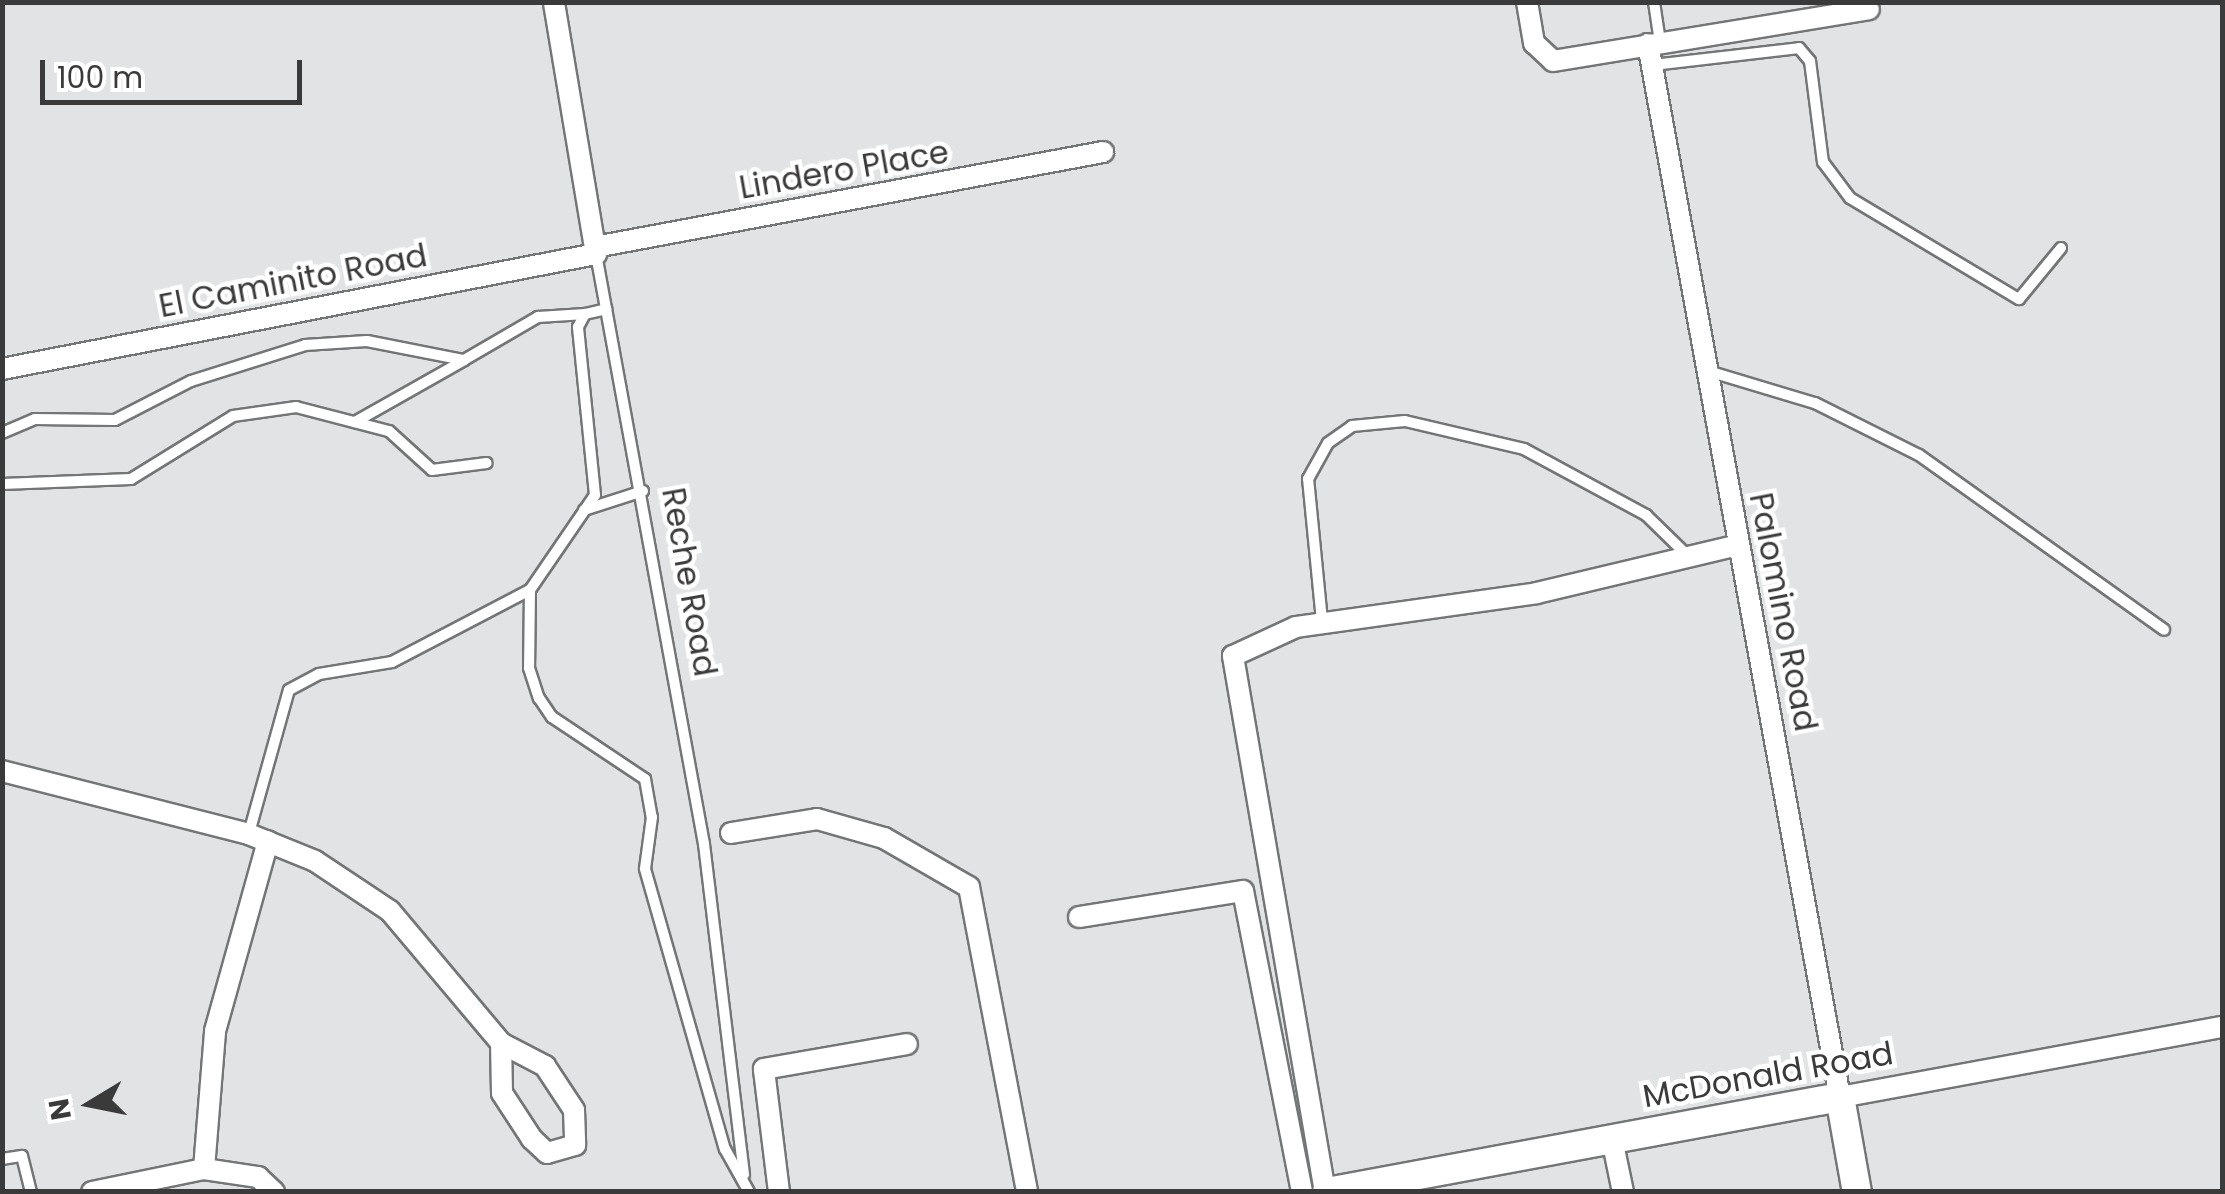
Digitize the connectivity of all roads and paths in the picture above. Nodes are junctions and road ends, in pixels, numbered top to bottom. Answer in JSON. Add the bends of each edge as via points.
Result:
{"nodes":[{"id":1,"x":554,"y":2,"type":"edge"},
{"id":2,"x":1527,"y":2,"type":"edge"},
{"id":3,"x":1654,"y":2,"type":"edge"},
{"id":4,"x":1869,"y":8,"type":"dead end"},
{"id":5,"x":1654,"y":50,"type":"junction"},
{"id":6,"x":1103,"y":152,"type":"dead end"},
{"id":7,"x":2061,"y":248,"type":"dead end"},
{"id":8,"x":596,"y":250,"type":"junction"},
{"id":9,"x":606,"y":309,"type":"junction"},
{"id":10,"x":586,"y":314,"type":"junction"},
{"id":11,"x":464,"y":360,"type":"junction"},
{"id":12,"x":2,"y":369,"type":"edge"},
{"id":13,"x":1703,"y":369,"type":"junction"},
{"id":14,"x":355,"y":422,"type":"junction"},
{"id":15,"x":2,"y":433,"type":"edge"},
{"id":16,"x":487,"y":463,"type":"dead end"},
{"id":17,"x":2,"y":484,"type":"edge"},
{"id":18,"x":643,"y":491,"type":"junction"},
{"id":19,"x":584,"y":510,"type":"junction"},
{"id":20,"x":1734,"y":546,"type":"junction"},
{"id":21,"x":1689,"y":557,"type":"junction"},
{"id":22,"x":530,"y":590,"type":"junction"},
{"id":23,"x":1322,"y":621,"type":"junction"},
{"id":24,"x":2164,"y":630,"type":"dead end"},
{"id":25,"x":2,"y":771,"type":"edge"},
{"id":26,"x":731,"y":833,"type":"dead end"},
{"id":27,"x":258,"y":837,"type":"junction"},
{"id":28,"x":1080,"y":917,"type":"dead end"},
{"id":29,"x":2222,"y":1027,"type":"edge"},
{"id":30,"x":501,"y":1043,"type":"junction"},
{"id":31,"x":907,"y":1044,"type":"dead end"},
{"id":32,"x":1840,"y":1098,"type":"junction"},
{"id":33,"x":1612,"y":1139,"type":"junction"},
{"id":34,"x":2,"y":1160,"type":"edge"},
{"id":35,"x":204,"y":1170,"type":"junction"},
{"id":36,"x":744,"y":1175,"type":"junction"},
{"id":37,"x":31,"y":1192,"type":"edge"},
{"id":38,"x":92,"y":1192,"type":"edge"},
{"id":39,"x":274,"y":1192,"type":"edge"},
{"id":40,"x":749,"y":1192,"type":"edge"},
{"id":41,"x":779,"y":1192,"type":"edge"},
{"id":42,"x":1027,"y":1192,"type":"edge"},
{"id":43,"x":1302,"y":1192,"type":"edge"},
{"id":44,"x":1326,"y":1192,"type":"edge"},
{"id":45,"x":1623,"y":1192,"type":"edge"},
{"id":46,"x":1857,"y":1192,"type":"edge"}],
"edges":[{"from":1,"to":8,"type":"street","name":"Reche Road"},
{"from":2,"to":5,"type":"street","via":[[1534,43],[1554,61]]},
{"from":3,"to":5,"type":"lane","name":"Palomino Road"},
{"from":4,"to":5,"type":"street"},
{"from":5,"to":7,"type":"lane","via":[[1799,48],[1810,61],[1823,162],[1850,198],[2019,299]]},
{"from":5,"to":13,"type":"street","name":"Palomino Road"},
{"from":6,"to":8,"type":"street","name":"Lindero Place"},
{"from":8,"to":9,"type":"lane","name":"Reche Road"},
{"from":8,"to":12,"type":"street","name":"El Caminito Road"},
{"from":9,"to":10,"type":"lane"},
{"from":9,"to":18,"type":"lane","name":"Reche Road"},
{"from":10,"to":11,"type":"lane","via":[[538,317]]},
{"from":10,"to":19,"type":"lane","via":[[578,344],[598,474]]},
{"from":11,"to":14,"type":"lane"},
{"from":11,"to":15,"type":"lane","via":[[367,341],[305,344],[192,381],[115,420],[35,419]]},
{"from":13,"to":20,"type":"street","name":"Palomino Road"},
{"from":13,"to":24,"type":"lane","via":[[1815,403],[1919,454]]},
{"from":14,"to":16,"type":"lane","via":[[388,431],[432,470]]},
{"from":14,"to":17,"type":"lane","via":[[296,406],[232,416],[131,479]]},
{"from":18,"to":19,"type":"lane"},
{"from":18,"to":36,"type":"lane","name":"Reche Road","via":[[704,844]]},
{"from":19,"to":22,"type":"lane"},
{"from":20,"to":21,"type":"street"},
{"from":20,"to":32,"type":"street","name":"Palomino Road"},
{"from":21,"to":23,"type":"street","via":[[1536,593]]},
{"from":21,"to":23,"type":"lane","via":[[1646,515],[1524,449],[1405,421],[1352,426],[1328,443],[1308,479]]},
{"from":22,"to":27,"type":"lane","via":[[392,662],[319,674],[289,690]]},
{"from":22,"to":36,"type":"lane","via":[[529,668],[539,698],[552,717],[645,779],[652,817],[645,869],[725,1150]]},
{"from":23,"to":44,"type":"street","via":[[1246,644],[1230,672]]},
{"from":25,"to":27,"type":"street"},
{"from":26,"to":42,"type":"street","via":[[817,819],[884,838],[969,887]]},
{"from":27,"to":30,"type":"street","via":[[390,911]]},
{"from":27,"to":35,"type":"street","via":[[216,1031]]},
{"from":28,"to":43,"type":"street","via":[[1244,891]]},
{"from":29,"to":32,"type":"street","name":"McDonald Road"},
{"from":30,"to":30,"type":"street","via":[[502,1093],[547,1153],[575,1145],[581,1128],[545,1066]]},
{"from":31,"to":41,"type":"street","via":[[764,1069]]},
{"from":32,"to":33,"type":"street","name":"McDonald Road"},
{"from":32,"to":46,"type":"street","name":"Palomino Road"},
{"from":33,"to":44,"type":"street","name":"McDonald Road"},
{"from":33,"to":45,"type":"street"},
{"from":34,"to":37,"type":"lane","via":[[22,1156]]},
{"from":35,"to":38,"type":"street"},
{"from":35,"to":39,"type":"street","via":[[258,1177]]},
{"from":36,"to":40,"type":"lane"}]}
